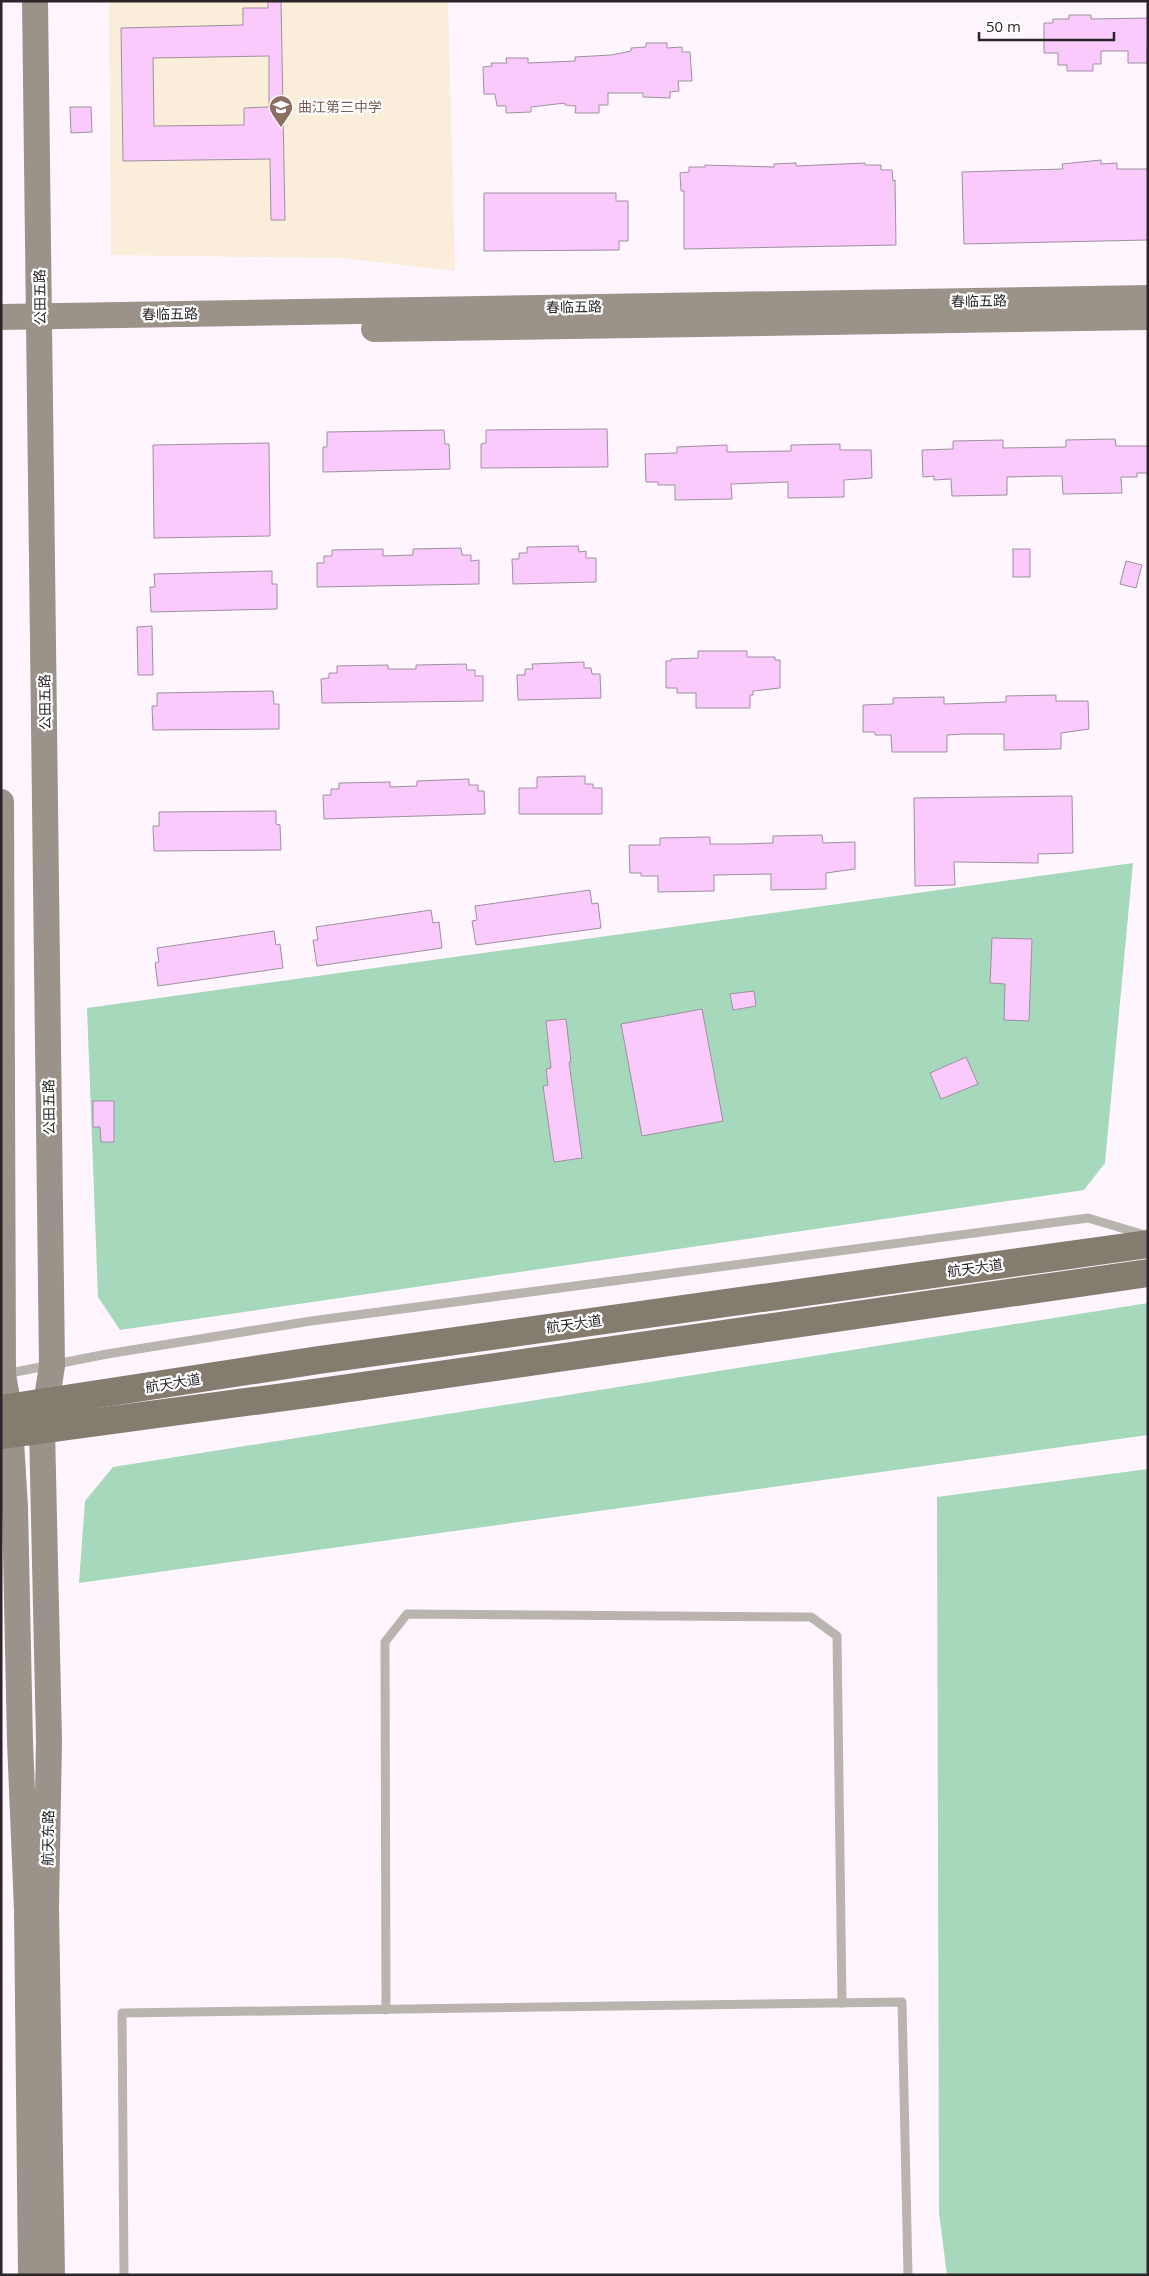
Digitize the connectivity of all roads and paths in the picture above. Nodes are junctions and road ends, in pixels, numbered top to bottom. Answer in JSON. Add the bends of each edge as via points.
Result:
{"nodes":[{"id":1,"x":35,"y":1,"type":"edge"},
{"id":2,"x":1148,"y":298,"type":"edge"},
{"id":3,"x":1,"y":316,"type":"edge"},
{"id":4,"x":1148,"y":317,"type":"edge"},
{"id":5,"x":40,"y":325,"type":"junction"},
{"id":6,"x":1,"y":335,"type":"edge"},
{"id":7,"x":1,"y":802,"type":"edge"},
{"id":8,"x":1148,"y":1236,"type":"edge"},
{"id":9,"x":1148,"y":1244,"type":"edge"},
{"id":10,"x":1148,"y":1274,"type":"edge"},
{"id":11,"x":52,"y":1366,"type":"junction"},
{"id":12,"x":2,"y":1375,"type":"edge"},
{"id":13,"x":47,"y":1402,"type":"junction"},
{"id":14,"x":5,"y":1422,"type":"edge"},
{"id":15,"x":42,"y":1429,"type":"junction"},
{"id":16,"x":842,"y":2003,"type":"junction"},
{"id":17,"x":386,"y":2010,"type":"junction"},
{"id":18,"x":32,"y":2275,"type":"edge"},
{"id":19,"x":52,"y":2275,"type":"edge"},
{"id":20,"x":124,"y":2275,"type":"edge"},
{"id":21,"x":908,"y":2275,"type":"edge"}],
"edges":[{"from":1,"to":5,"type":"main road","name":"公田五路"},
{"from":2,"to":5,"type":"main road","name":"春临五路"},
{"from":3,"to":5,"type":"main road","name":"春临五路"},
{"from":4,"to":5,"type":"main road","name":"春临五路"},
{"from":5,"to":6,"type":"main road","name":"春临五路"},
{"from":5,"to":11,"type":"main road","name":"公田五路"},
{"from":7,"to":12,"type":"main road"},
{"from":8,"to":11,"type":"lane","via":[[1088,1218],[311,1321],[106,1354]]},
{"from":9,"to":13,"type":"main road","name":"航天大道","via":[[319,1360]]},
{"from":10,"to":15,"type":"main road","name":"航天大道"},
{"from":11,"to":12,"type":"lane"},
{"from":11,"to":13,"type":"main road","name":"公田五路"},
{"from":12,"to":14,"type":"main road"},
{"from":13,"to":14,"type":"main road","name":"航天大道"},
{"from":13,"to":15,"type":"main road","name":"航天东路"},
{"from":14,"to":15,"type":"main road","name":"航天大道"},
{"from":14,"to":18,"type":"main road","name":"航天东路","via":[[15,1507],[27,1910]]},
{"from":15,"to":19,"type":"main road","name":"航天东路","via":[[49,1740],[46,1908]]},
{"from":16,"to":17,"type":"lane"},
{"from":16,"to":17,"type":"lane","via":[[837,1636],[811,1617],[407,1614],[385,1642]]},
{"from":16,"to":21,"type":"lane","via":[[902,2002]]},
{"from":17,"to":20,"type":"lane","via":[[122,2013]]}]}
